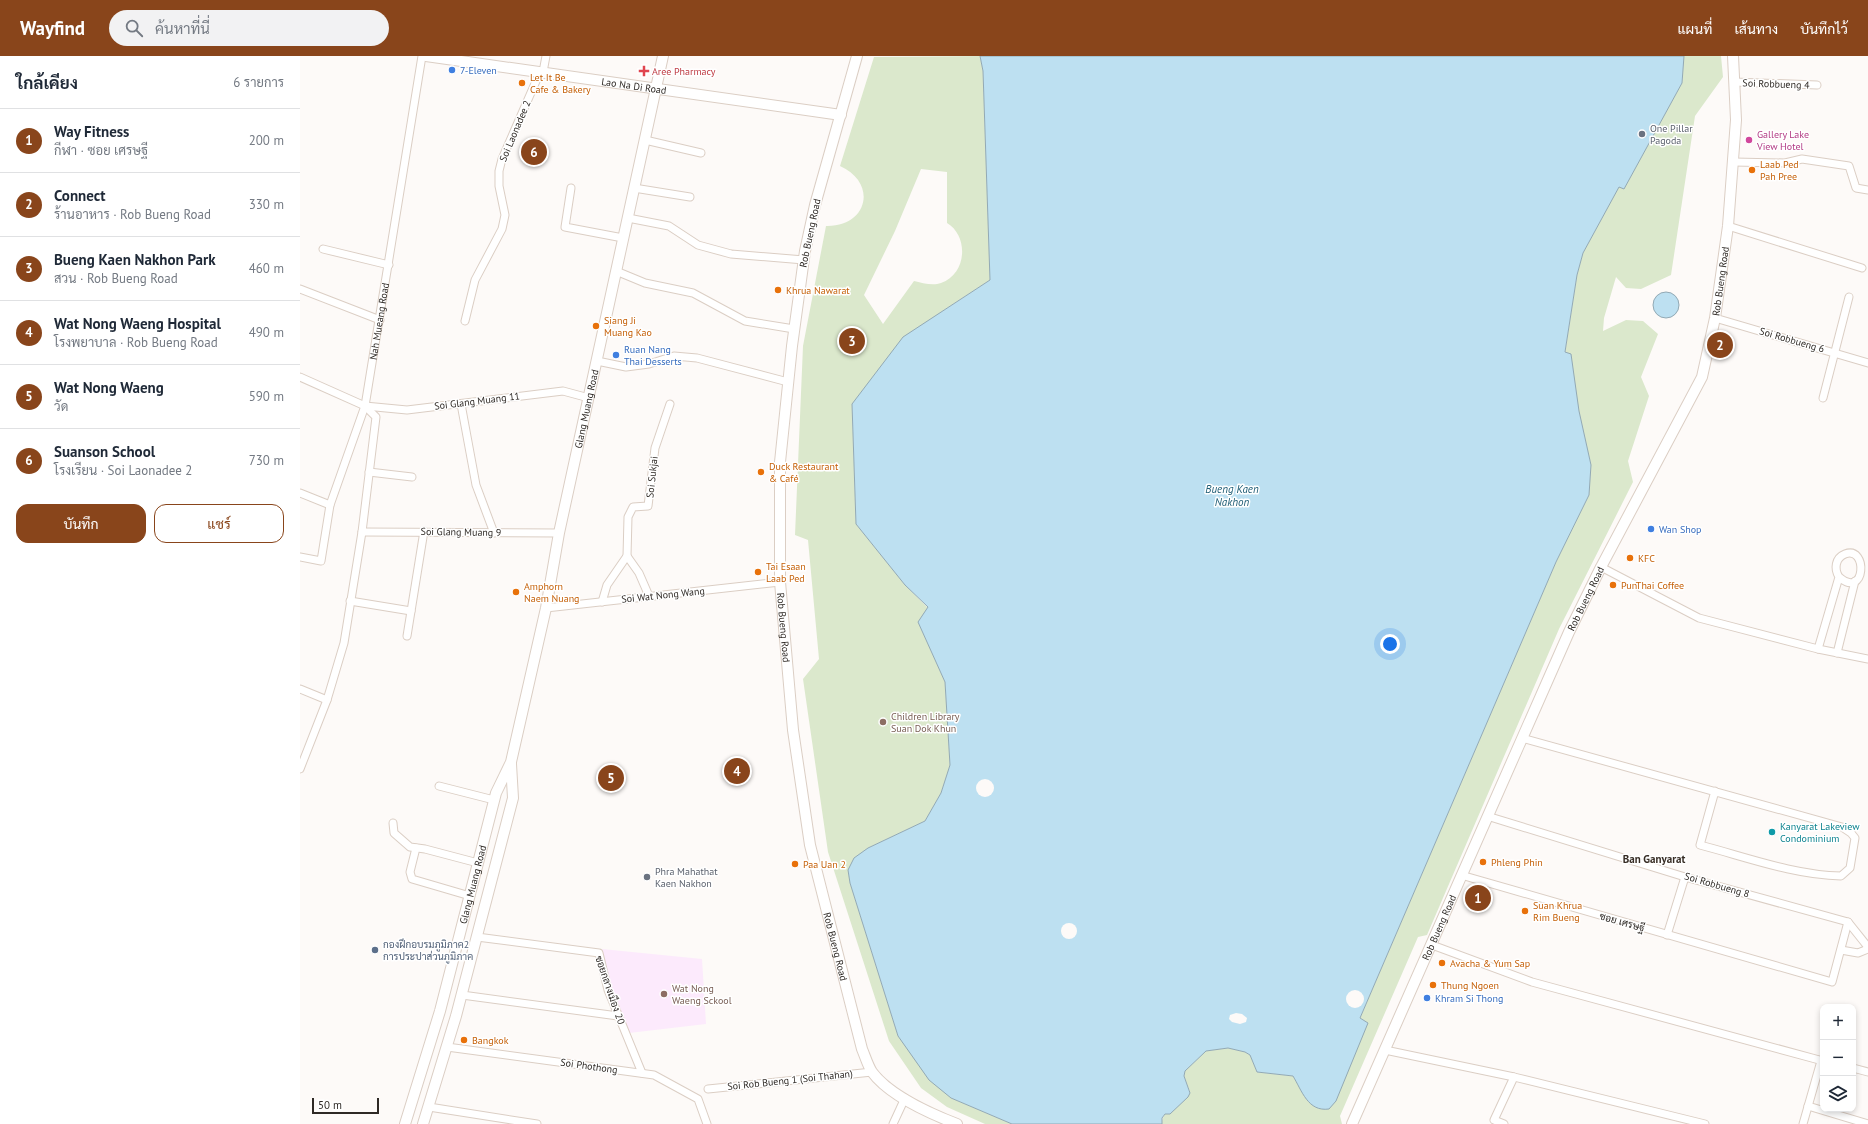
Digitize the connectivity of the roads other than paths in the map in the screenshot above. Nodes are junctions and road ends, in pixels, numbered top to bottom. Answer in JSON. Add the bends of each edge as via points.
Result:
{"nodes":[{"id":1,"x":427,"y":56,"type":"edge"},
{"id":2,"x":546,"y":56,"type":"edge"},
{"id":3,"x":663,"y":56,"type":"edge"},
{"id":4,"x":857,"y":56,"type":"edge"},
{"id":5,"x":1732,"y":56,"type":"edge"},
{"id":6,"x":541,"y":72,"type":"junction"},
{"id":7,"x":1734,"y":82,"type":"junction"},
{"id":8,"x":1817,"y":85,"type":"dead end"},
{"id":9,"x":656,"y":88,"type":"junction"},
{"id":10,"x":841,"y":115,"type":"junction"},
{"id":11,"x":645,"y":140,"type":"junction"},
{"id":12,"x":701,"y":153,"type":"dead end"},
{"id":13,"x":1734,"y":162,"type":"junction"},
{"id":14,"x":571,"y":188,"type":"dead end"},
{"id":15,"x":634,"y":188,"type":"junction"},
{"id":16,"x":1868,"y":190,"type":"edge"},
{"id":17,"x":690,"y":197,"type":"dead end"},
{"id":18,"x":628,"y":218,"type":"junction"},
{"id":19,"x":1728,"y":226,"type":"junction"},
{"id":20,"x":623,"y":238,"type":"junction"},
{"id":21,"x":323,"y":249,"type":"dead end"},
{"id":22,"x":804,"y":260,"type":"junction"},
{"id":23,"x":389,"y":265,"type":"junction"},
{"id":24,"x":1862,"y":268,"type":"dead end"},
{"id":25,"x":616,"y":271,"type":"junction"},
{"id":26,"x":300,"y":289,"type":"edge"},
{"id":27,"x":1849,"y":297,"type":"dead end"},
{"id":28,"x":1715,"y":318,"type":"junction"},
{"id":29,"x":380,"y":320,"type":"junction"},
{"id":30,"x":465,"y":321,"type":"dead end"},
{"id":31,"x":794,"y":329,"type":"junction"},
{"id":32,"x":1836,"y":352,"type":"junction"},
{"id":33,"x":597,"y":361,"type":"junction"},
{"id":34,"x":1868,"y":363,"type":"edge"},
{"id":35,"x":300,"y":377,"type":"edge"},
{"id":36,"x":788,"y":382,"type":"junction"},
{"id":37,"x":589,"y":398,"type":"junction"},
{"id":38,"x":1823,"y":398,"type":"dead end"},
{"id":39,"x":461,"y":404,"type":"junction"},
{"id":40,"x":670,"y":404,"type":"dead end"},
{"id":41,"x":365,"y":406,"type":"junction"},
{"id":42,"x":369,"y":472,"type":"junction"},
{"id":43,"x":412,"y":477,"type":"dead end"},
{"id":44,"x":300,"y":493,"type":"edge"},
{"id":45,"x":330,"y":504,"type":"junction"},
{"id":46,"x":424,"y":531,"type":"junction"},
{"id":47,"x":362,"y":532,"type":"junction"},
{"id":48,"x":494,"y":533,"type":"junction"},
{"id":49,"x":559,"y":533,"type":"junction"},
{"id":50,"x":627,"y":556,"type":"junction"},
{"id":51,"x":300,"y":557,"type":"edge"},
{"id":52,"x":1865,"y":561,"type":"edge"},
{"id":53,"x":1601,"y":567,"type":"junction"},
{"id":54,"x":1866,"y":570,"type":"edge"},
{"id":55,"x":1839,"y":578,"type":"junction"},
{"id":56,"x":1856,"y":581,"type":"junction"},
{"id":57,"x":780,"y":582,"type":"junction"},
{"id":58,"x":649,"y":596,"type":"junction"},
{"id":59,"x":350,"y":601,"type":"junction"},
{"id":60,"x":602,"y":602,"type":"junction"},
{"id":61,"x":546,"y":608,"type":"junction"},
{"id":62,"x":411,"y":611,"type":"junction"},
{"id":63,"x":407,"y":636,"type":"dead end"},
{"id":64,"x":1818,"y":649,"type":"junction"},
{"id":65,"x":1837,"y":653,"type":"junction"},
{"id":66,"x":1868,"y":659,"type":"edge"},
{"id":67,"x":300,"y":689,"type":"edge"},
{"id":68,"x":327,"y":700,"type":"junction"},
{"id":69,"x":1522,"y":738,"type":"junction"},
{"id":70,"x":511,"y":762,"type":"junction"},
{"id":71,"x":300,"y":769,"type":"edge"},
{"id":72,"x":439,"y":786,"type":"dead end"},
{"id":73,"x":1715,"y":791,"type":"junction"},
{"id":74,"x":494,"y":800,"type":"junction"},
{"id":75,"x":1487,"y":816,"type":"junction"},
{"id":76,"x":393,"y":823,"type":"dead end"},
{"id":77,"x":416,"y":848,"type":"junction"},
{"id":78,"x":478,"y":863,"type":"junction"},
{"id":79,"x":495,"y":867,"type":"junction"},
{"id":80,"x":1461,"y":875,"type":"junction"},
{"id":81,"x":1685,"y":877,"type":"junction"},
{"id":82,"x":470,"y":896,"type":"junction"},
{"id":83,"x":1848,"y":922,"type":"junction"},
{"id":84,"x":1667,"y":935,"type":"junction"},
{"id":85,"x":477,"y":937,"type":"junction"},
{"id":86,"x":1432,"y":945,"type":"junction"},
{"id":87,"x":1868,"y":948,"type":"edge"},
{"id":88,"x":1840,"y":950,"type":"junction"},
{"id":89,"x":462,"y":995,"type":"junction"},
{"id":90,"x":618,"y":1016,"type":"junction"},
{"id":91,"x":447,"y":1047,"type":"junction"},
{"id":92,"x":1385,"y":1050,"type":"junction"},
{"id":93,"x":1820,"y":1060,"type":"edge"},
{"id":94,"x":1820,"y":1067,"type":"edge"},
{"id":95,"x":1856,"y":1069,"type":"edge"},
{"id":96,"x":872,"y":1072,"type":"junction"},
{"id":97,"x":1868,"y":1072,"type":"edge"},
{"id":98,"x":642,"y":1073,"type":"junction"},
{"id":99,"x":1514,"y":1077,"type":"junction"},
{"id":100,"x":708,"y":1089,"type":"dead end"},
{"id":101,"x":905,"y":1098,"type":"junction"},
{"id":102,"x":1808,"y":1106,"type":"junction"},
{"id":103,"x":429,"y":1107,"type":"junction"},
{"id":104,"x":405,"y":1124,"type":"edge"},
{"id":105,"x":423,"y":1124,"type":"edge"},
{"id":106,"x":537,"y":1124,"type":"edge"},
{"id":107,"x":708,"y":1124,"type":"edge"},
{"id":108,"x":892,"y":1124,"type":"edge"},
{"id":109,"x":957,"y":1124,"type":"edge"},
{"id":110,"x":1352,"y":1124,"type":"edge"},
{"id":111,"x":1504,"y":1124,"type":"edge"},
{"id":112,"x":1705,"y":1124,"type":"edge"},
{"id":113,"x":1803,"y":1124,"type":"edge"},
{"id":114,"x":1868,"y":1124,"type":"edge"}],
"edges":[{"from":1,"to":6,"type":"street","name":"Lao Na Di Road"},
{"from":1,"to":23,"type":"street","name":"Nah Mueang Road"},
{"from":2,"to":6,"type":"street","name":"Soi Laonadee 2"},
{"from":3,"to":9,"type":"street","name":"Glang Muang Road"},
{"from":4,"to":10,"type":"street","name":"Rob Bueng Road"},
{"from":5,"to":7,"type":"street","name":"Rob Bueng Road"},
{"from":6,"to":9,"type":"street","name":"Lao Na Di Road"},
{"from":6,"to":30,"type":"street","name":"Soi Laonadee 2","via":[[502,159],[499,186],[506,215],[502,229],[475,280]]},
{"from":7,"to":8,"type":"street","name":"Soi Robbueng 4"},
{"from":7,"to":13,"type":"street","name":"Rob Bueng Road"},
{"from":9,"to":10,"type":"street","name":"Lao Na Di Road"},
{"from":9,"to":11,"type":"street","name":"Glang Muang Road"},
{"from":10,"to":22,"type":"street","name":"Rob Bueng Road","via":[[815,204]]},
{"from":11,"to":12,"type":"street"},
{"from":11,"to":15,"type":"street","name":"Glang Muang Road"},
{"from":13,"to":16,"type":"street","via":[[1785,163],[1802,159],[1849,166],[1856,188]]},
{"from":13,"to":19,"type":"street","name":"Rob Bueng Road"},
{"from":14,"to":20,"type":"street","via":[[565,227]]},
{"from":15,"to":17,"type":"street"},
{"from":15,"to":18,"type":"street","name":"Glang Muang Road"},
{"from":18,"to":20,"type":"street","name":"Glang Muang Road"},
{"from":18,"to":22,"type":"street","via":[[669,226],[698,245],[731,254]]},
{"from":19,"to":24,"type":"street"},
{"from":19,"to":28,"type":"street","name":"Rob Bueng Road"},
{"from":20,"to":25,"type":"street","name":"Glang Muang Road"},
{"from":21,"to":23,"type":"street"},
{"from":22,"to":31,"type":"street","name":"Rob Bueng Road"},
{"from":23,"to":29,"type":"street","name":"Nah Mueang Road"},
{"from":25,"to":31,"type":"street","via":[[645,283],[693,293],[745,321]]},
{"from":25,"to":33,"type":"street","name":"Glang Muang Road"},
{"from":26,"to":29,"type":"street"},
{"from":27,"to":32,"type":"street"},
{"from":28,"to":32,"type":"street","name":"Soi Robbueng 6"},
{"from":28,"to":53,"type":"street","name":"Rob Bueng Road","via":[[1702,377]]},
{"from":29,"to":41,"type":"street","name":"Nah Mueang Road"},
{"from":31,"to":36,"type":"street","name":"Rob Bueng Road"},
{"from":32,"to":34,"type":"street","name":"Soi Robbueng 6"},
{"from":32,"to":38,"type":"street"},
{"from":33,"to":36,"type":"street","via":[[626,367],[682,356]]},
{"from":33,"to":37,"type":"street","name":"Glang Muang Road"},
{"from":35,"to":41,"type":"street"},
{"from":36,"to":57,"type":"street","name":"Rob Bueng Road","via":[[780,462]]},
{"from":37,"to":39,"type":"street","name":"Soi Glang Muang 11","via":[[563,391]]},
{"from":37,"to":49,"type":"street","name":"Glang Muang Road"},
{"from":39,"to":41,"type":"street","name":"Soi Glang Muang 11","via":[[407,410]]},
{"from":39,"to":48,"type":"street","via":[[476,485]]},
{"from":40,"to":50,"type":"street","name":"Soi Sukjai","via":[[655,448],[648,506],[634,507],[628,517]]},
{"from":41,"to":42,"type":"street","via":[[376,417]]},
{"from":41,"to":45,"type":"street","name":"Nah Mueang Road"},
{"from":42,"to":43,"type":"street"},
{"from":42,"to":47,"type":"street"},
{"from":44,"to":45,"type":"street"},
{"from":45,"to":51,"type":"street","name":"Nah Mueang Road","via":[[321,561]]},
{"from":46,"to":47,"type":"street","name":"Soi Glang Muang 9"},
{"from":46,"to":48,"type":"street","name":"Soi Glang Muang 9"},
{"from":46,"to":62,"type":"street"},
{"from":47,"to":59,"type":"street"},
{"from":48,"to":49,"type":"street","name":"Soi Glang Muang 9"},
{"from":49,"to":61,"type":"street","name":"Glang Muang Road"},
{"from":50,"to":58,"type":"street","via":[[640,573]]},
{"from":50,"to":60,"type":"street","via":[[607,585]]},
{"from":52,"to":54,"type":"street"},
{"from":52,"to":55,"type":"street","via":[[1851,553],[1842,556],[1836,564]]},
{"from":53,"to":64,"type":"street","via":[[1699,618]]},
{"from":53,"to":69,"type":"street","name":"Rob Bueng Road"},
{"from":54,"to":56,"type":"street"},
{"from":55,"to":56,"type":"street","via":[[1846,582]]},
{"from":55,"to":64,"type":"street"},
{"from":56,"to":65,"type":"street"},
{"from":57,"to":58,"type":"street","name":"Soi Wat Nong Wang"},
{"from":57,"to":96,"type":"street","name":"Rob Bueng Road","via":[[793,730],[810,845],[862,1049]]},
{"from":58,"to":60,"type":"street","name":"Soi Wat Nong Wang"},
{"from":59,"to":62,"type":"street"},
{"from":59,"to":68,"type":"street","via":[[344,643]]},
{"from":60,"to":61,"type":"street","name":"Soi Wat Nong Wang"},
{"from":61,"to":70,"type":"street","name":"Glang Muang Road"},
{"from":62,"to":63,"type":"street"},
{"from":64,"to":65,"type":"street"},
{"from":65,"to":66,"type":"street"},
{"from":67,"to":68,"type":"street"},
{"from":68,"to":71,"type":"street"},
{"from":69,"to":73,"type":"street"},
{"from":69,"to":75,"type":"street","name":"Rob Bueng Road"},
{"from":70,"to":74,"type":"street","name":"Glang Muang Road"},
{"from":70,"to":79,"type":"street","name":"Glang Muang Road","via":[[513,798]]},
{"from":72,"to":74,"type":"street"},
{"from":73,"to":73,"type":"street","via":[[1847,829],[1855,838],[1850,868],[1841,876],[1824,876],[1791,870],[1700,845]]},
{"from":74,"to":78,"type":"street","name":"Glang Muang Road"},
{"from":75,"to":80,"type":"street","name":"Rob Bueng Road"},
{"from":75,"to":81,"type":"street","name":"Soi Robbueng 8"},
{"from":76,"to":77,"type":"street","via":[[396,836],[410,848]]},
{"from":77,"to":78,"type":"street"},
{"from":77,"to":82,"type":"street","via":[[410,872],[412,879]]},
{"from":78,"to":79,"type":"street"},
{"from":78,"to":82,"type":"street","name":"Glang Muang Road"},
{"from":79,"to":85,"type":"street","name":"Glang Muang Road"},
{"from":80,"to":84,"type":"street","name":"ซอย เศรษฐี"},
{"from":80,"to":86,"type":"street","name":"Rob Bueng Road"},
{"from":81,"to":83,"type":"street","name":"Soi Robbueng 8"},
{"from":81,"to":84,"type":"street"},
{"from":82,"to":104,"type":"street","name":"Glang Muang Road","via":[[440,1011]]},
{"from":83,"to":87,"type":"street"},
{"from":83,"to":88,"type":"street"},
{"from":84,"to":88,"type":"street","name":"ซอย เศรษฐี","via":[[1832,982]]},
{"from":85,"to":89,"type":"street","name":"Glang Muang Road"},
{"from":85,"to":90,"type":"street","name":"ซอยกลางเมือง 20","via":[[599,952],[608,990]]},
{"from":86,"to":92,"type":"street","name":"Rob Bueng Road"},
{"from":86,"to":93,"type":"street","via":[[1532,982]]},
{"from":87,"to":88,"type":"street","via":[[1858,953]]},
{"from":89,"to":90,"type":"street"},
{"from":89,"to":91,"type":"street","name":"Glang Muang Road"},
{"from":90,"to":98,"type":"street","name":"ซอยกลางเมือง 20"},
{"from":91,"to":98,"type":"street","name":"Soi Phothong"},
{"from":91,"to":103,"type":"street","name":"Glang Muang Road"},
{"from":92,"to":99,"type":"street"},
{"from":92,"to":110,"type":"street","name":"Rob Bueng Road"},
{"from":94,"to":102,"type":"street"},
{"from":95,"to":97,"type":"street"},
{"from":96,"to":100,"type":"street","name":"Soi Rob Bueng 1 (Soi Thahan)"},
{"from":96,"to":101,"type":"street","name":"Rob Bueng Road","via":[[886,1086]]},
{"from":98,"to":107,"type":"street","name":"Soi Phothong","via":[[654,1075],[698,1099]]},
{"from":99,"to":111,"type":"street","via":[[1494,1120]]},
{"from":99,"to":112,"type":"street"},
{"from":101,"to":108,"type":"street"},
{"from":101,"to":109,"type":"street","name":"Rob Bueng Road"},
{"from":102,"to":113,"type":"street"},
{"from":102,"to":114,"type":"street"},
{"from":103,"to":105,"type":"street","name":"Glang Muang Road"},
{"from":103,"to":106,"type":"street"}]}
